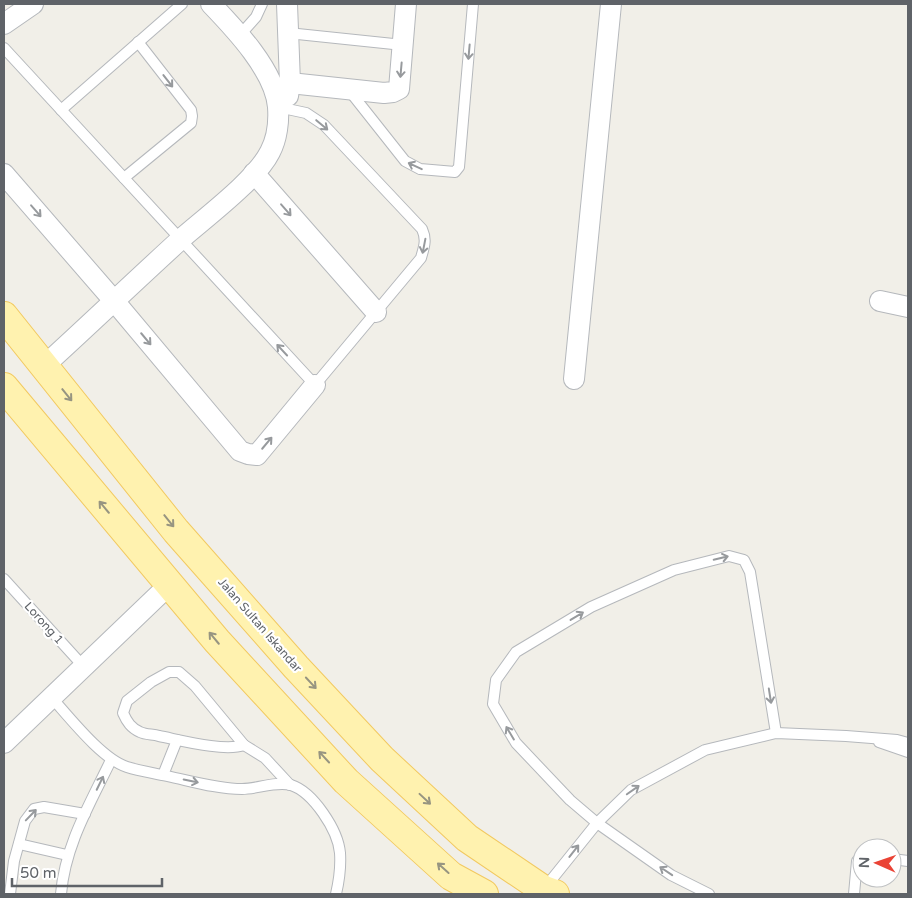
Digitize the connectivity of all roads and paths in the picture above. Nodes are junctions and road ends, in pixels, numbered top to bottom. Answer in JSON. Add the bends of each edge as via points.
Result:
{"nodes":[{"id":1,"x":32,"y":4,"type":"edge"},
{"id":2,"x":182,"y":4,"type":"edge"},
{"id":3,"x":211,"y":4,"type":"edge"},
{"id":4,"x":262,"y":4,"type":"edge"},
{"id":5,"x":287,"y":4,"type":"edge"},
{"id":6,"x":406,"y":4,"type":"edge"},
{"id":7,"x":473,"y":4,"type":"edge"},
{"id":8,"x":611,"y":4,"type":"edge"},
{"id":9,"x":4,"y":24,"type":"edge"},
{"id":10,"x":288,"y":33,"type":"junction"},
{"id":11,"x":240,"y":35,"type":"junction"},
{"id":12,"x":138,"y":42,"type":"junction"},
{"id":13,"x":403,"y":45,"type":"junction"},
{"id":14,"x":4,"y":48,"type":"edge"},
{"id":15,"x":290,"y":84,"type":"junction"},
{"id":16,"x":348,"y":89,"type":"junction"},
{"id":17,"x":278,"y":107,"type":"junction"},
{"id":18,"x":61,"y":110,"type":"junction"},
{"id":19,"x":254,"y":173,"type":"junction"},
{"id":20,"x":4,"y":174,"type":"edge"},
{"id":21,"x":124,"y":178,"type":"junction"},
{"id":22,"x":181,"y":239,"type":"junction"},
{"id":23,"x":880,"y":301,"type":"dead end"},
{"id":24,"x":115,"y":302,"type":"junction"},
{"id":25,"x":908,"y":307,"type":"edge"},
{"id":26,"x":376,"y":312,"type":"junction"},
{"id":27,"x":4,"y":316,"type":"edge"},
{"id":28,"x":44,"y":366,"type":"junction"},
{"id":29,"x":574,"y":379,"type":"dead end"},
{"id":30,"x":315,"y":385,"type":"junction"},
{"id":31,"x":4,"y":388,"type":"edge"},
{"id":32,"x":4,"y":579,"type":"edge"},
{"id":33,"x":170,"y":584,"type":"junction"},
{"id":34,"x":84,"y":667,"type":"junction"},
{"id":35,"x":52,"y":698,"type":"junction"},
{"id":36,"x":776,"y":733,"type":"junction"},
{"id":37,"x":864,"y":737,"type":"junction"},
{"id":38,"x":177,"y":740,"type":"junction"},
{"id":39,"x":4,"y":743,"type":"edge"},
{"id":40,"x":908,"y":743,"type":"edge"},
{"id":41,"x":244,"y":745,"type":"junction"},
{"id":42,"x":908,"y":752,"type":"edge"},
{"id":43,"x":111,"y":760,"type":"junction"},
{"id":44,"x":163,"y":775,"type":"junction"},
{"id":45,"x":290,"y":785,"type":"junction"},
{"id":46,"x":84,"y":814,"type":"junction"},
{"id":47,"x":597,"y":823,"type":"junction"},
{"id":48,"x":18,"y":844,"type":"junction"},
{"id":49,"x":67,"y":854,"type":"junction"},
{"id":50,"x":550,"y":892,"type":"edge"},
{"id":51,"x":10,"y":894,"type":"edge"},
{"id":52,"x":61,"y":894,"type":"edge"},
{"id":53,"x":336,"y":894,"type":"edge"},
{"id":54,"x":484,"y":894,"type":"edge"},
{"id":55,"x":709,"y":894,"type":"edge"}],
"edges":[{"from":1,"to":9,"type":"street"},
{"from":2,"to":12,"type":"lane"},
{"from":3,"to":11,"type":"street"},
{"from":4,"to":11,"type":"lane","via":[[256,17]]},
{"from":5,"to":10,"type":"street"},
{"from":6,"to":13,"type":"street"},
{"from":7,"to":16,"type":"lane","one_way":true,"via":[[459,167],[455,172],[420,169],[405,161]]},
{"from":8,"to":29,"type":"street"},
{"from":10,"to":13,"type":"lane"},
{"from":10,"to":15,"type":"street"},
{"from":11,"to":17,"type":"street","via":[[272,84]]},
{"from":12,"to":18,"type":"lane"},
{"from":12,"to":21,"type":"lane","one_way":true,"via":[[191,110],[192,116],[191,123]]},
{"from":13,"to":16,"type":"street","one_way":true,"via":[[399,89],[384,93]]},
{"from":14,"to":18,"type":"lane"},
{"from":15,"to":16,"type":"street"},
{"from":15,"to":17,"type":"street","via":[[287,98]]},
{"from":17,"to":19,"type":"street","via":[[270,152]]},
{"from":17,"to":26,"type":"lane","one_way":true,"via":[[306,113],[324,125],[422,229],[426,243],[421,258]]},
{"from":18,"to":21,"type":"lane"},
{"from":19,"to":22,"type":"street"},
{"from":19,"to":26,"type":"street","one_way":true},
{"from":20,"to":24,"type":"street","one_way":true},
{"from":21,"to":22,"type":"lane"},
{"from":22,"to":24,"type":"street"},
{"from":30,"to":22,"type":"lane","one_way":true},
{"from":23,"to":25,"type":"street"},
{"from":24,"to":28,"type":"street"},
{"from":24,"to":30,"type":"street","one_way":true,"via":[[240,452],[257,455]]},
{"from":26,"to":30,"type":"lane"},
{"from":27,"to":28,"type":"main road","name":"Jalan Sultan Iskandar"},
{"from":28,"to":50,"type":"main road","name":"Jalan Sultan Iskandar","one_way":true,"via":[[176,531],[296,668],[382,759],[468,838]]},
{"from":33,"to":31,"type":"main road","one_way":true},
{"from":32,"to":34,"type":"lane","name":"Lorong 1"},
{"from":33,"to":34,"type":"street"},
{"from":54,"to":33,"type":"main road","one_way":true,"via":[[451,876],[346,781],[217,641]]},
{"from":34,"to":35,"type":"street"},
{"from":35,"to":39,"type":"street"},
{"from":35,"to":43,"type":"lane"},
{"from":36,"to":37,"type":"lane"},
{"from":47,"to":36,"type":"lane","one_way":true,"via":[[631,790],[705,750]]},
{"from":47,"to":36,"type":"lane","one_way":true,"via":[[570,800],[516,743],[493,704],[496,680],[516,652],[591,607],[674,570],[729,556],[744,560],[750,572]]},
{"from":37,"to":40,"type":"lane"},
{"from":37,"to":42,"type":"lane"},
{"from":38,"to":41,"type":"lane","via":[[219,747]]},
{"from":38,"to":41,"type":"lane","via":[[142,733],[128,725],[123,713],[127,701],[150,682],[169,672],[179,672],[195,686]]},
{"from":38,"to":44,"type":"lane"},
{"from":41,"to":45,"type":"lane","via":[[265,758]]},
{"from":43,"to":44,"type":"lane","via":[[126,767]]},
{"from":46,"to":43,"type":"lane","one_way":true},
{"from":44,"to":45,"type":"lane","one_way":true,"via":[[241,789]]},
{"from":45,"to":53,"type":"lane","via":[[314,802],[332,827],[340,851]]},
{"from":48,"to":46,"type":"lane","one_way":true,"via":[[25,821],[34,809],[44,807]]},
{"from":46,"to":49,"type":"lane"},
{"from":50,"to":47,"type":"lane","one_way":true},
{"from":55,"to":47,"type":"lane","one_way":true,"via":[[671,875]]},
{"from":48,"to":49,"type":"lane"},
{"from":48,"to":51,"type":"lane"},
{"from":49,"to":52,"type":"lane"}]}
